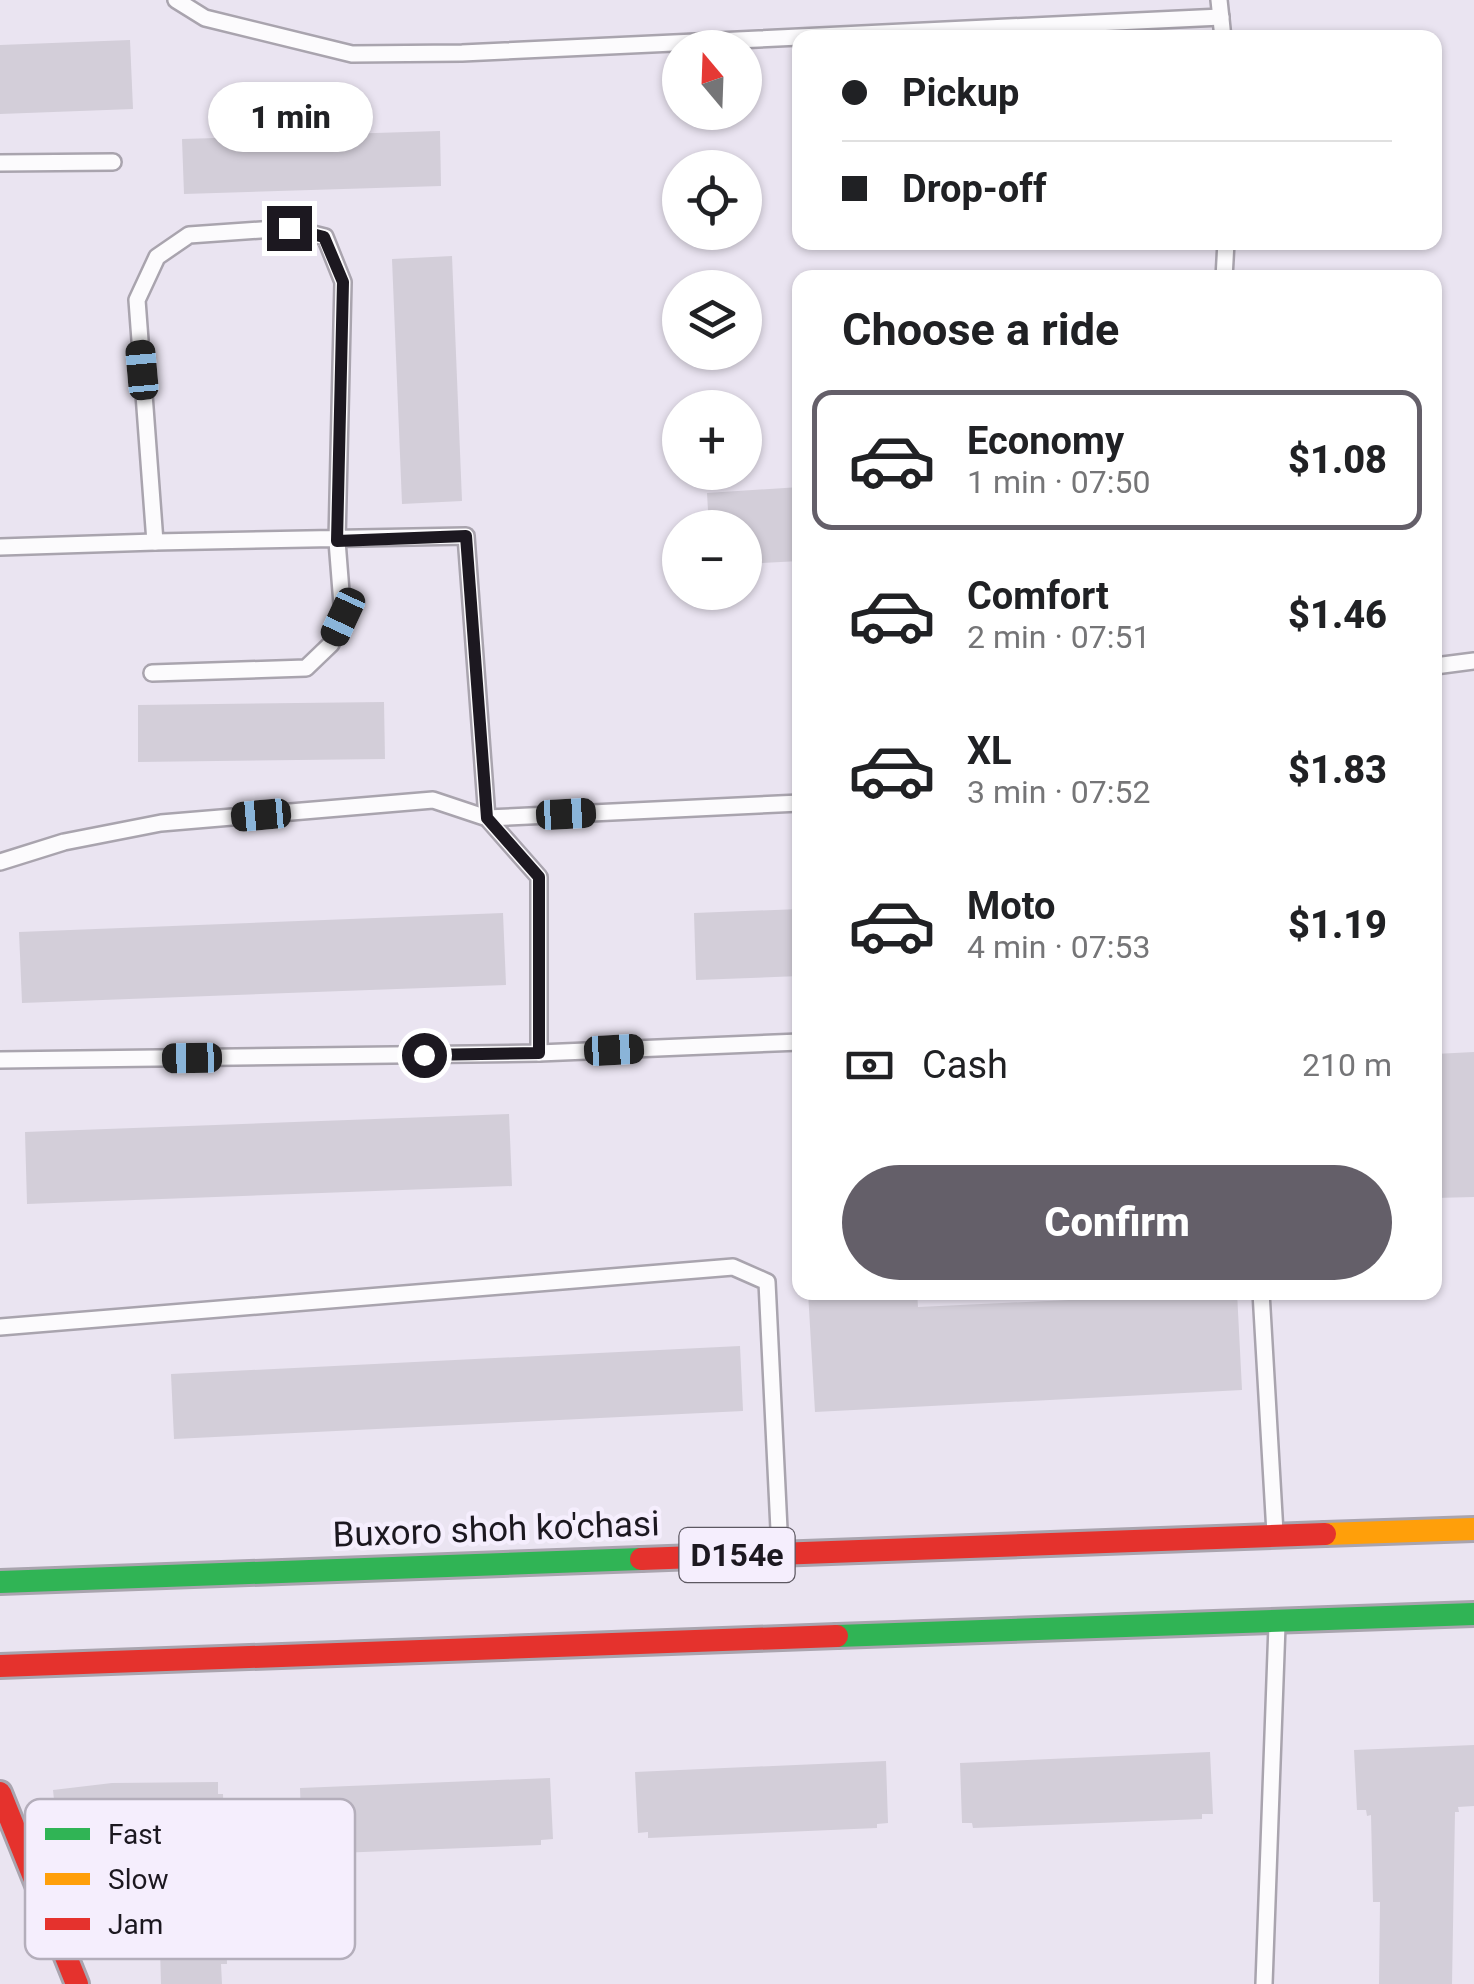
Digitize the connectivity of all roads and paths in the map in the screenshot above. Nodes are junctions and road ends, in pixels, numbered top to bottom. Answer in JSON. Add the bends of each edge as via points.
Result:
{"nodes":[{"id":1,"x":176,"y":0,"type":"edge"},
{"id":2,"x":1219,"y":0,"type":"edge"},
{"id":3,"x":1221,"y":17,"type":"junction"},
{"id":4,"x":947,"y":30,"type":"edge"},
{"id":5,"x":1222,"y":30,"type":"edge"},
{"id":6,"x":792,"y":37,"type":"edge"},
{"id":7,"x":0,"y":162,"type":"edge"},
{"id":8,"x":113,"y":162,"type":"dead end"},
{"id":9,"x":337,"y":541,"type":"junction"},
{"id":10,"x":155,"y":542,"type":"junction"},
{"id":11,"x":0,"y":546,"type":"edge"},
{"id":12,"x":1474,"y":661,"type":"edge"},
{"id":13,"x":1442,"y":665,"type":"edge"},
{"id":14,"x":152,"y":673,"type":"dead end"},
{"id":15,"x":792,"y":802,"type":"edge"},
{"id":16,"x":487,"y":818,"type":"junction"},
{"id":17,"x":0,"y":862,"type":"edge"},
{"id":18,"x":792,"y":1042,"type":"edge"},
{"id":19,"x":539,"y":1053,"type":"junction"},
{"id":20,"x":0,"y":1060,"type":"edge"},
{"id":21,"x":1261,"y":1300,"type":"edge"},
{"id":22,"x":0,"y":1326,"type":"edge"},
{"id":23,"x":1474,"y":1529,"type":"edge"},
{"id":24,"x":1276,"y":1536,"type":"junction"},
{"id":25,"x":781,"y":1554,"type":"junction"},
{"id":26,"x":0,"y":1582,"type":"edge"},
{"id":27,"x":1474,"y":1614,"type":"edge"},
{"id":28,"x":1277,"y":1621,"type":"junction"},
{"id":29,"x":0,"y":1666,"type":"edge"},
{"id":30,"x":0,"y":1793,"type":"edge"},
{"id":31,"x":25,"y":1855,"type":"edge"},
{"id":32,"x":67,"y":1959,"type":"edge"},
{"id":33,"x":77,"y":1984,"type":"edge"},
{"id":34,"x":1264,"y":1984,"type":"edge"}],
"edges":[{"from":1,"to":6,"type":"lane","via":[[206,18],[352,54]]},
{"from":2,"to":3,"type":"lane"},
{"from":3,"to":4,"type":"lane"},
{"from":3,"to":5,"type":"lane"},
{"from":7,"to":8,"type":"lane"},
{"from":9,"to":10,"type":"lane"},
{"from":9,"to":10,"type":"lane","via":[[343,282],[324,237],[289,228],[189,235],[157,257],[136,300]]},
{"from":9,"to":14,"type":"lane","via":[[343,617],[331,644],[306,668]]},
{"from":9,"to":16,"type":"lane","via":[[466,536]]},
{"from":10,"to":11,"type":"lane"},
{"from":12,"to":13,"type":"lane"},
{"from":15,"to":16,"type":"lane"},
{"from":16,"to":17,"type":"lane","via":[[433,800],[161,823]]},
{"from":16,"to":19,"type":"lane","via":[[539,877]]},
{"from":18,"to":19,"type":"lane"},
{"from":19,"to":20,"type":"lane"},
{"from":21,"to":24,"type":"lane"},
{"from":22,"to":25,"type":"lane","via":[[733,1267],[767,1282]]},
{"from":23,"to":24,"type":"main road","name":"Buxoro shoh ko'chasi","number":"D154e"},
{"from":24,"to":25,"type":"main road","name":"Buxoro shoh ko'chasi","number":"D154e"},
{"from":25,"to":26,"type":"main road","name":"Buxoro shoh ko'chasi","number":"D154e"},
{"from":27,"to":28,"type":"main road"},
{"from":28,"to":29,"type":"main road"},
{"from":28,"to":34,"type":"lane"},
{"from":30,"to":31,"type":"main road"},
{"from":32,"to":33,"type":"main road"}]}
